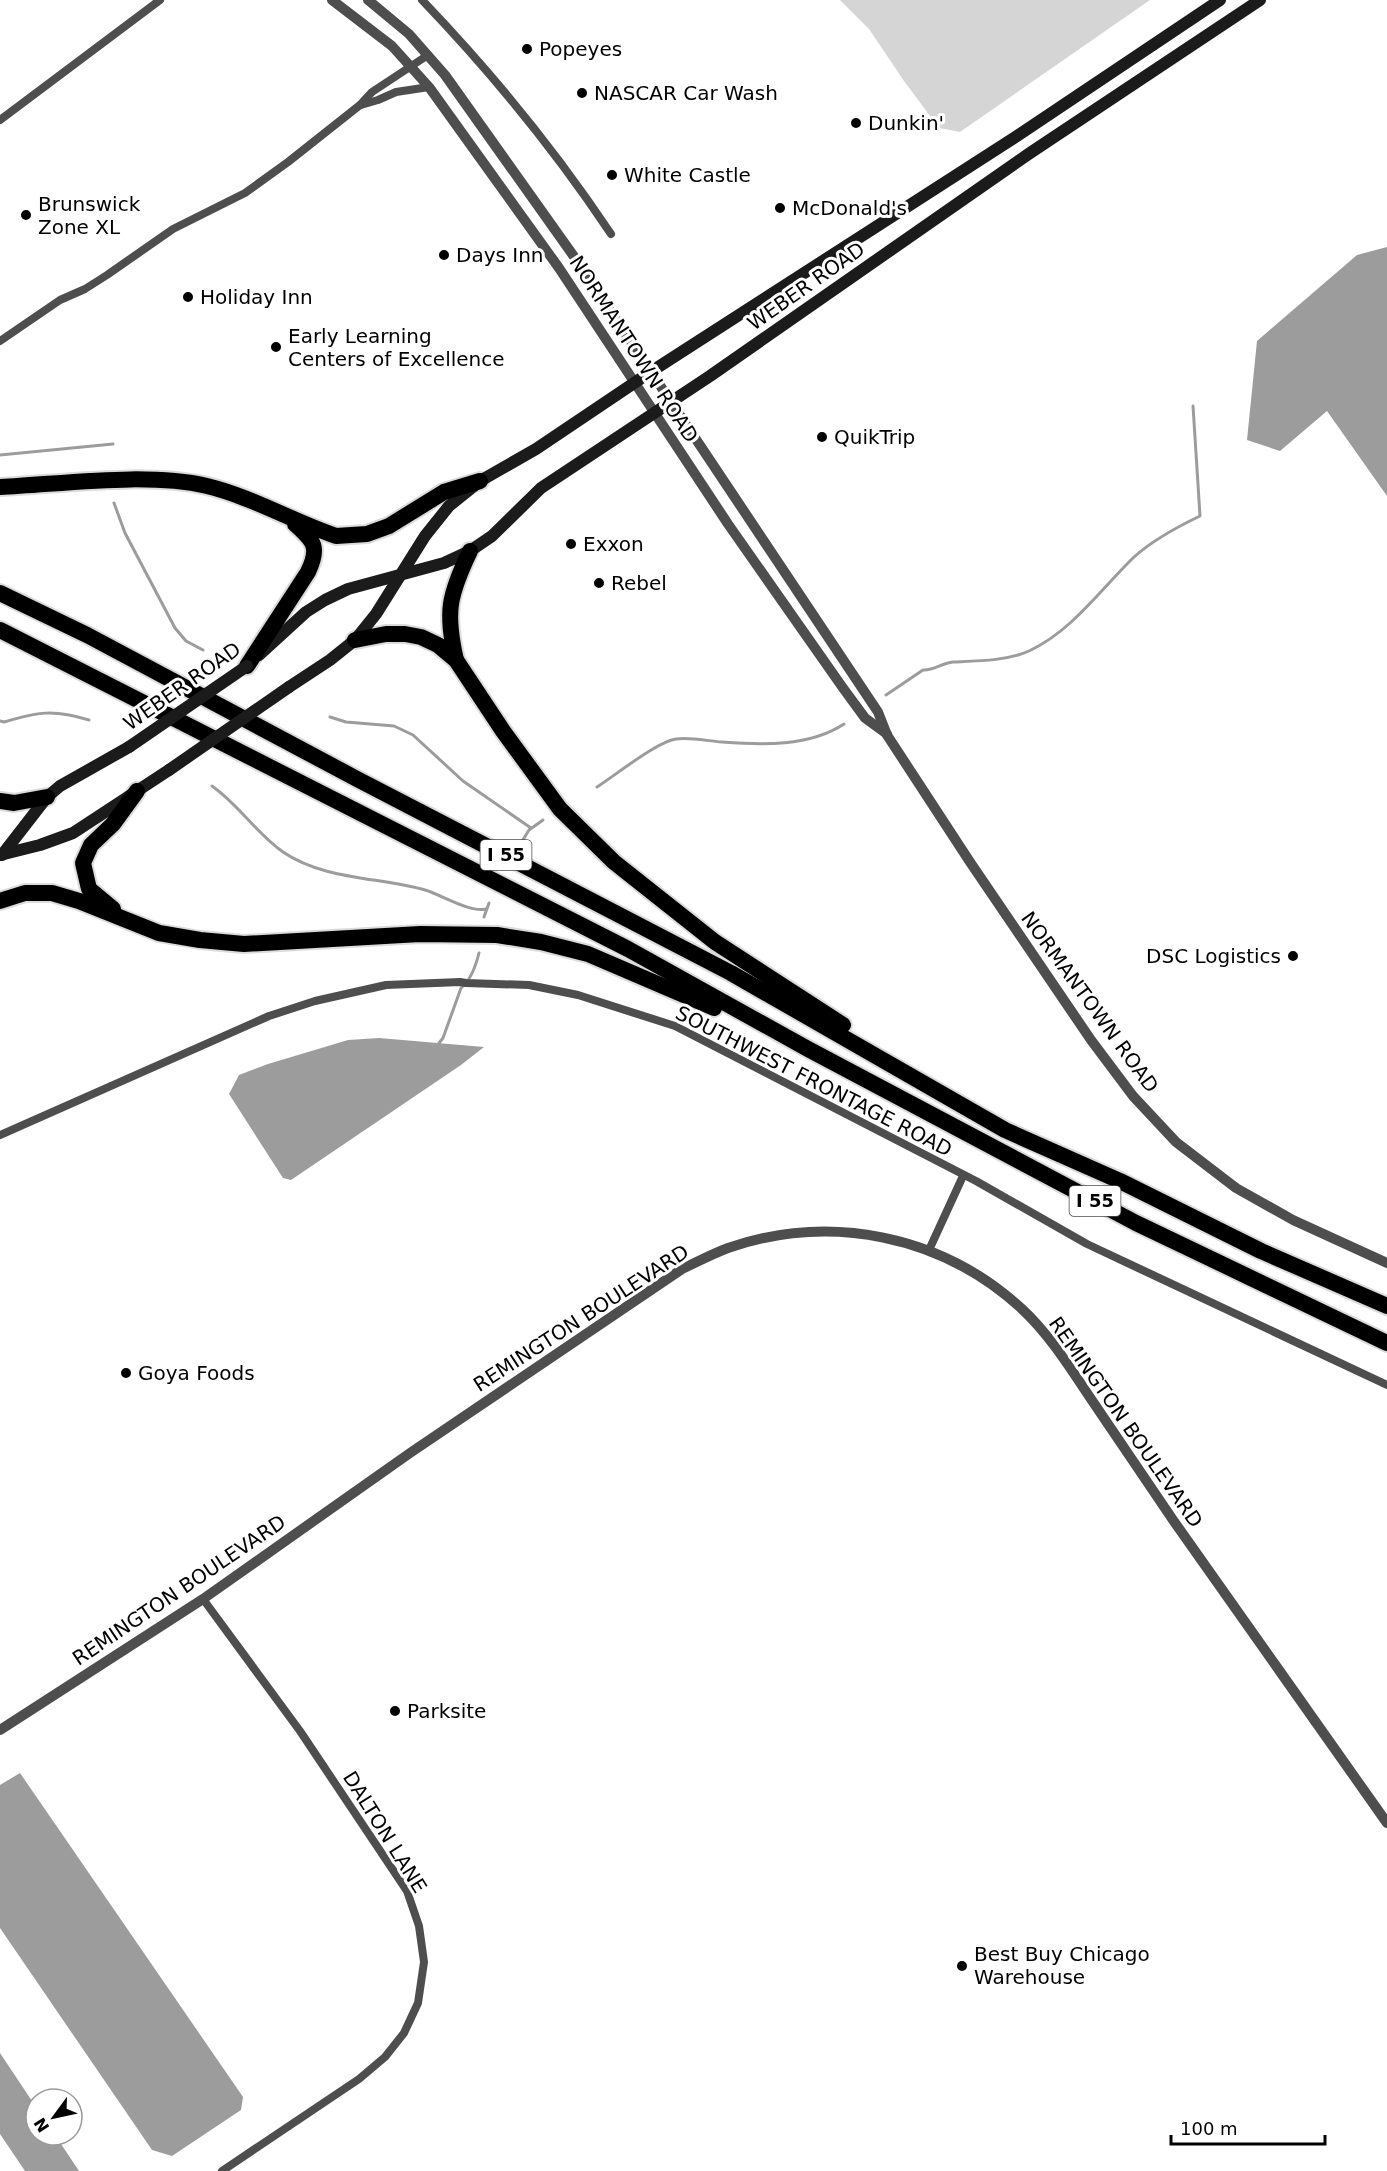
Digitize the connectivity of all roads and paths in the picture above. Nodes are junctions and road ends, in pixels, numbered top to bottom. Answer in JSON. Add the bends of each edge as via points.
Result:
{"nodes":[{"id":1,"x":160,"y":0,"type":"edge"},
{"id":2,"x":332,"y":0,"type":"edge"},
{"id":3,"x":368,"y":0,"type":"edge"},
{"id":4,"x":422,"y":0,"type":"edge"},
{"id":5,"x":1220,"y":0,"type":"edge"},
{"id":6,"x":1260,"y":0,"type":"edge"},
{"id":7,"x":428,"y":55,"type":"junction"},
{"id":8,"x":410,"y":66,"type":"junction"},
{"id":9,"x":429,"y":87,"type":"junction"},
{"id":10,"x":360,"y":105,"type":"junction"},
{"id":11,"x":0,"y":120,"type":"edge"},
{"id":12,"x":611,"y":234,"type":"dead end"},
{"id":13,"x":0,"y":341,"type":"edge"},
{"id":14,"x":652,"y":371,"type":"junction"},
{"id":15,"x":635,"y":383,"type":"junction"},
{"id":16,"x":672,"y":402,"type":"junction"},
{"id":17,"x":655,"y":413,"type":"junction"},
{"id":18,"x":480,"y":481,"type":"junction"},
{"id":19,"x":0,"y":487,"type":"edge"},
{"id":20,"x":285,"y":516,"type":"junction"},
{"id":21,"x":470,"y":551,"type":"junction"},
{"id":22,"x":402,"y":574,"type":"junction"},
{"id":23,"x":0,"y":593,"type":"edge"},
{"id":24,"x":0,"y":630,"type":"edge"},
{"id":25,"x":355,"y":640,"type":"junction"},
{"id":26,"x":456,"y":660,"type":"junction"},
{"id":27,"x":247,"y":666,"type":"junction"},
{"id":28,"x":887,"y":735,"type":"junction"},
{"id":29,"x":137,"y":791,"type":"junction"},
{"id":30,"x":47,"y":797,"type":"junction"},
{"id":31,"x":0,"y":801,"type":"edge"},
{"id":32,"x":1,"y":856,"type":"edge"},
{"id":33,"x":0,"y":901,"type":"edge"},
{"id":34,"x":129,"y":921,"type":"junction"},
{"id":35,"x":808,"y":1049,"type":"junction"},
{"id":36,"x":1005,"y":1130,"type":"junction"},
{"id":37,"x":0,"y":1135,"type":"edge"},
{"id":38,"x":963,"y":1176,"type":"junction"},
{"id":39,"x":929,"y":1250,"type":"junction"},
{"id":40,"x":1387,"y":1263,"type":"edge"},
{"id":41,"x":1387,"y":1306,"type":"edge"},
{"id":42,"x":1387,"y":1343,"type":"edge"},
{"id":43,"x":1387,"y":1385,"type":"edge"},
{"id":44,"x":203,"y":1599,"type":"junction"},
{"id":45,"x":0,"y":1730,"type":"edge"},
{"id":46,"x":1387,"y":1823,"type":"edge"},
{"id":47,"x":222,"y":2171,"type":"edge"}],
"edges":[{"from":1,"to":11,"type":"street"},
{"from":2,"to":8,"type":"street","name":"NORMANTOWN ROAD","via":[[392,46]]},
{"from":3,"to":7,"type":"street","name":"NORMANTOWN ROAD"},
{"from":4,"to":12,"type":"street","via":[[469,50],[557,157]]},
{"from":5,"to":14,"type":"main road","name":"WEBER ROAD"},
{"from":6,"to":16,"type":"main road","name":"WEBER ROAD","via":[[1030,153]]},
{"from":7,"to":8,"type":"street"},
{"from":7,"to":14,"type":"street","name":"NORMANTOWN ROAD","via":[[446,75]]},
{"from":8,"to":9,"type":"street","name":"NORMANTOWN ROAD"},
{"from":8,"to":10,"type":"street"},
{"from":9,"to":10,"type":"street","via":[[396,92]]},
{"from":9,"to":15,"type":"street","name":"NORMANTOWN ROAD","via":[[559,268]]},
{"from":10,"to":13,"type":"street","via":[[245,193],[172,229],[107,275],[60,300]]},
{"from":14,"to":15,"type":"main road","name":"WEBER ROAD"},
{"from":14,"to":16,"type":"street","name":"NORMANTOWN ROAD"},
{"from":15,"to":17,"type":"street","name":"NORMANTOWN ROAD"},
{"from":15,"to":18,"type":"main road","name":"WEBER ROAD","via":[[537,449]]},
{"from":16,"to":17,"type":"main road","name":"WEBER ROAD"},
{"from":16,"to":28,"type":"street","name":"NORMANTOWN ROAD","via":[[873,704]]},
{"from":17,"to":21,"type":"main road","name":"WEBER ROAD","via":[[541,488],[492,536]]},
{"from":17,"to":28,"type":"street","name":"NORMANTOWN ROAD","via":[[865,718]]},
{"from":18,"to":20,"type":"highway","via":[[444,492],[389,526],[368,534],[336,536]]},
{"from":18,"to":22,"type":"main road","name":"WEBER ROAD","via":[[449,506]]},
{"from":19,"to":20,"type":"highway","via":[[184,482],[236,494]]},
{"from":20,"to":27,"type":"highway","via":[[309,537],[315,546],[314,559]]},
{"from":21,"to":22,"type":"main road","name":"WEBER ROAD","via":[[444,563]]},
{"from":21,"to":26,"type":"highway","via":[[456,580],[449,609]]},
{"from":22,"to":25,"type":"main road","name":"WEBER ROAD"},
{"from":22,"to":27,"type":"main road","name":"WEBER ROAD","via":[[348,589],[325,600],[306,612]]},
{"from":23,"to":36,"type":"highway","number":"I 55","via":[[97,640],[730,973]]},
{"from":24,"to":35,"type":"highway","number":"I 55","via":[[628,949]]},
{"from":25,"to":26,"type":"highway","via":[[386,634],[421,637]]},
{"from":25,"to":29,"type":"main road","name":"WEBER ROAD","bridge":true},
{"from":26,"to":36,"type":"highway","via":[[560,809],[614,862],[715,942]]},
{"from":27,"to":30,"type":"main road","name":"WEBER ROAD","bridge":true,"via":[[129,747],[76,775]]},
{"from":28,"to":40,"type":"street","name":"NORMANTOWN ROAD","via":[[1091,1040],[1133,1096],[1176,1142],[1236,1188],[1293,1220]]},
{"from":29,"to":32,"type":"main road","name":"WEBER ROAD","via":[[73,833]]},
{"from":29,"to":34,"type":"highway","via":[[92,845],[83,863],[89,889]]},
{"from":30,"to":31,"type":"highway","via":[[14,803]]},
{"from":30,"to":32,"type":"main road","name":"WEBER ROAD"},
{"from":33,"to":34,"type":"highway","via":[[25,893],[52,893]]},
{"from":34,"to":35,"type":"highway","via":[[159,933],[244,944],[420,934],[497,935],[541,942],[588,954]]},
{"from":35,"to":42,"type":"highway","number":"I 55","via":[[1136,1223]]},
{"from":36,"to":41,"type":"highway","number":"I 55"},
{"from":37,"to":38,"type":"street","name":"SOUTHWEST FRONTAGE ROAD","via":[[269,1016],[386,986],[459,982],[529,985],[578,995],[675,1026]]},
{"from":38,"to":39,"type":"street","name":"SOUTHWEST FRONTAGE ROAD"},
{"from":38,"to":43,"type":"street","name":"SOUTHWEST FRONTAGE ROAD","via":[[1088,1244]]},
{"from":39,"to":44,"type":"street","name":"REMINGTON BOULEVARD","via":[[874,1235],[822,1230],[776,1235],[727,1248],[682,1269]]},
{"from":39,"to":46,"type":"street","name":"REMINGTON BOULEVARD","via":[[986,1280],[1023,1310],[1061,1354]]},
{"from":44,"to":45,"type":"street","name":"REMINGTON BOULEVARD"},
{"from":44,"to":47,"type":"street","name":"DALTON LANE","via":[[300,1731],[406,1891],[419,1926],[424,1962],[418,2003],[404,2033],[385,2057],[359,2079]]}]}
